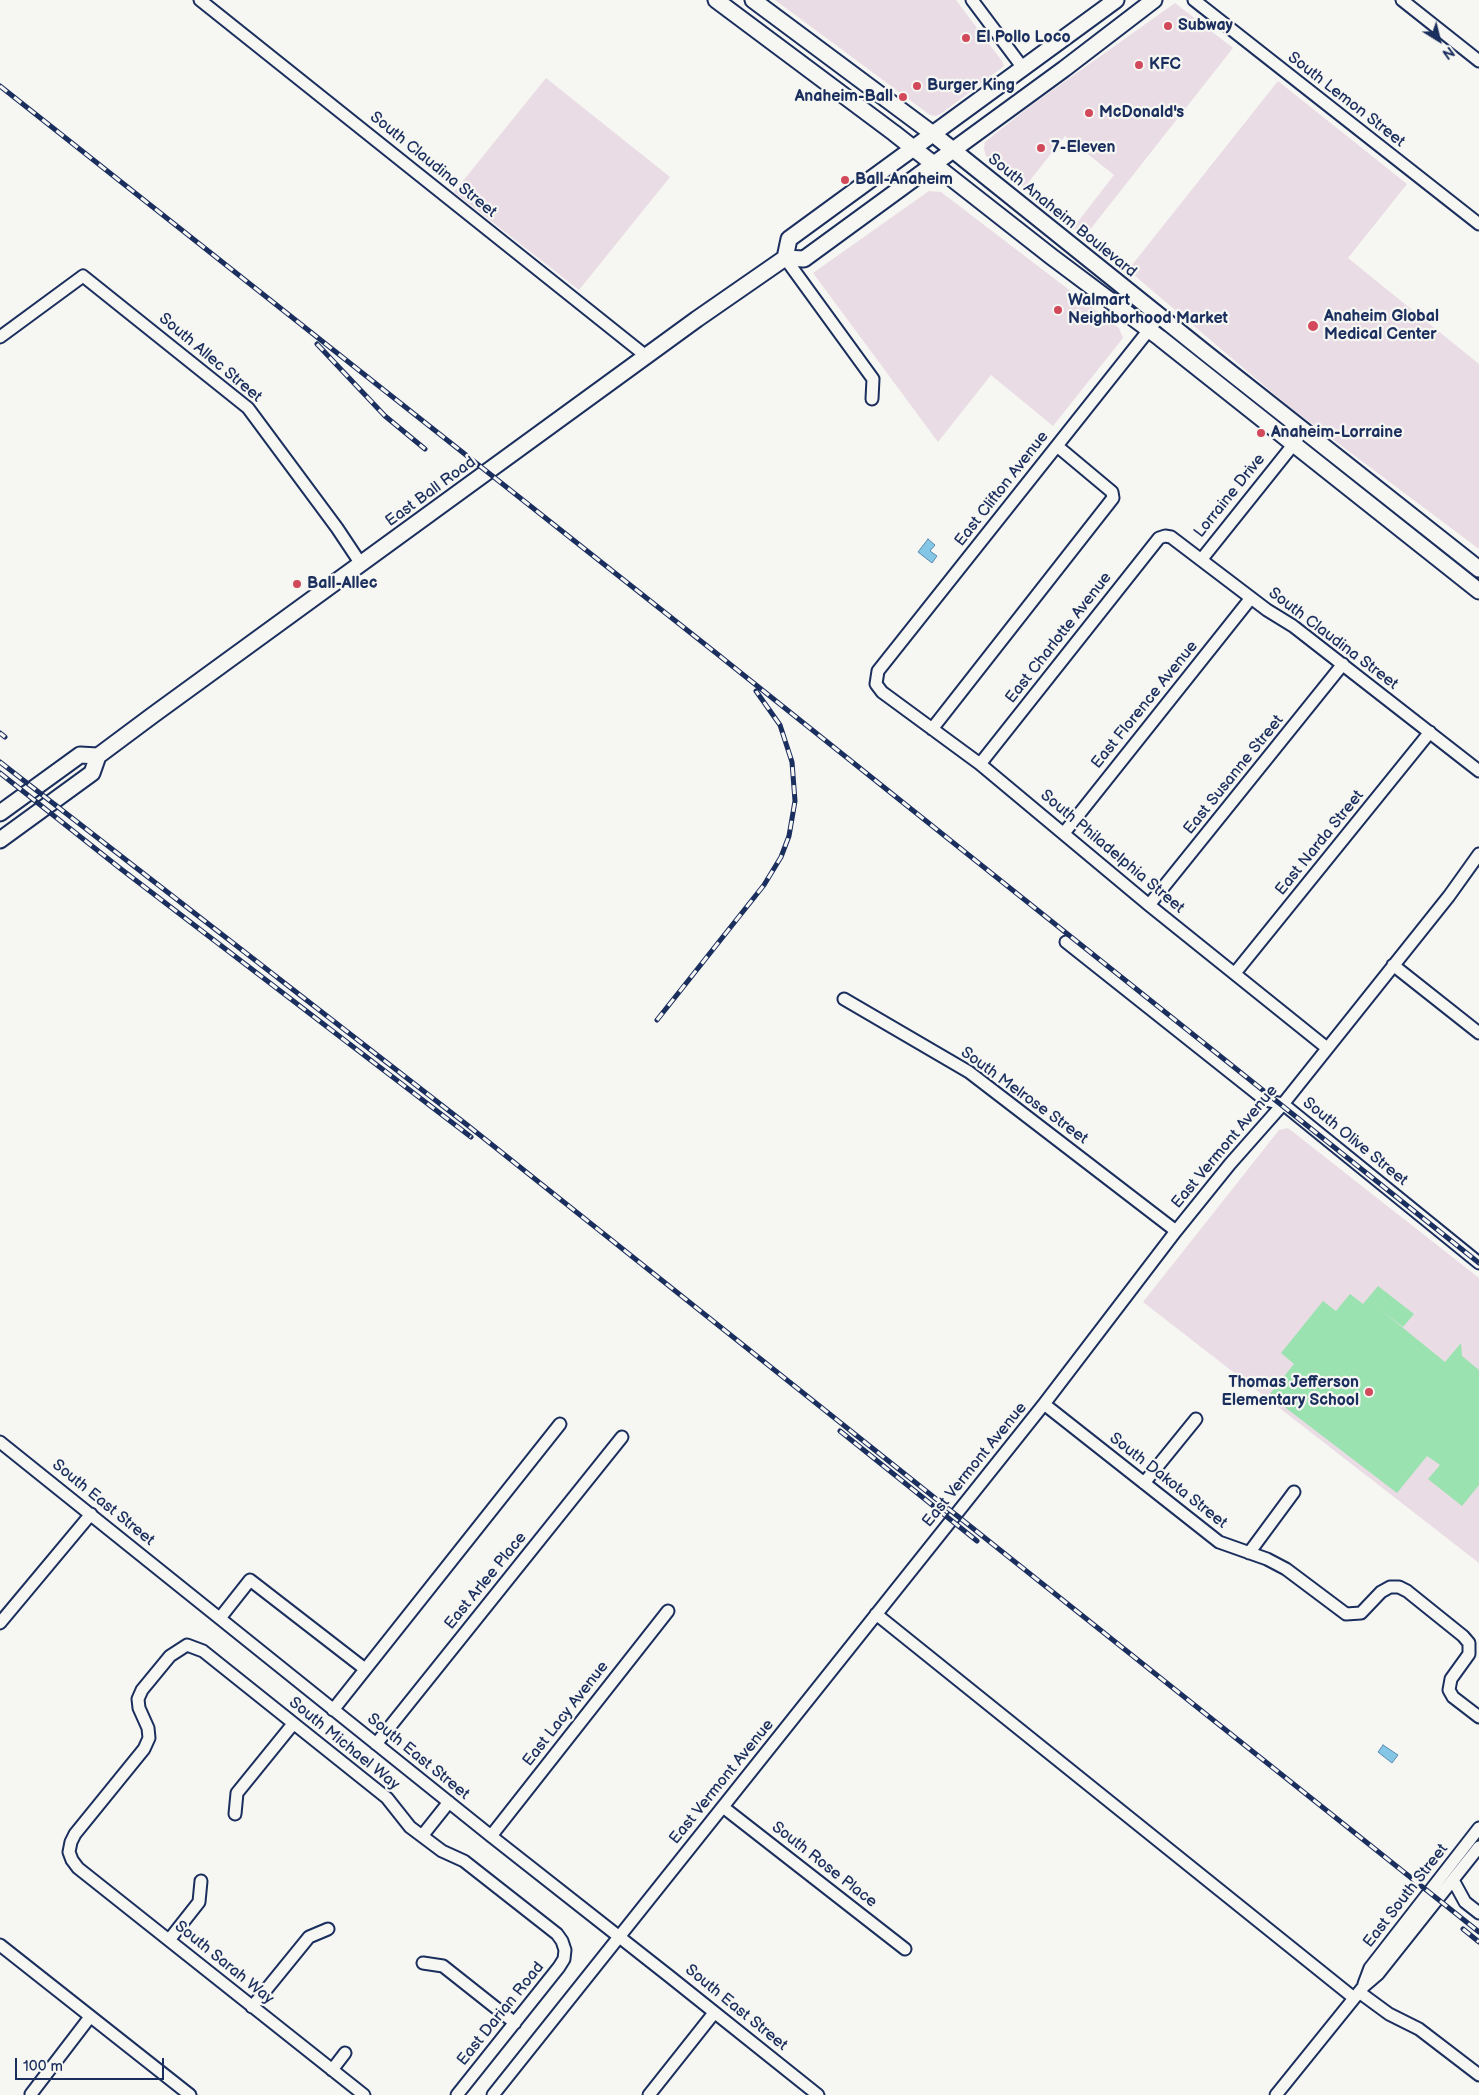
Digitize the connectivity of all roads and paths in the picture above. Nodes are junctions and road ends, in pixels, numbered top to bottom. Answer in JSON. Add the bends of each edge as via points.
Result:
{"nodes":[{"id":1,"x":200,"y":0,"type":"edge"},
{"id":2,"x":716,"y":0,"type":"edge"},
{"id":3,"x":753,"y":0,"type":"edge"},
{"id":4,"x":972,"y":0,"type":"edge"},
{"id":5,"x":1116,"y":0,"type":"edge"},
{"id":6,"x":1154,"y":0,"type":"edge"},
{"id":7,"x":1194,"y":0,"type":"edge"},
{"id":8,"x":1402,"y":0,"type":"edge"},
{"id":9,"x":1479,"y":61,"type":"edge"},
{"id":10,"x":1023,"y":68,"type":"junction"},
{"id":11,"x":933,"y":134,"type":"junction"},
{"id":12,"x":914,"y":148,"type":"junction"},
{"id":13,"x":953,"y":150,"type":"junction"},
{"id":14,"x":934,"y":165,"type":"junction"},
{"id":15,"x":1479,"y":224,"type":"edge"},
{"id":16,"x":785,"y":258,"type":"junction"},
{"id":17,"x":1160,"y":316,"type":"junction"},
{"id":18,"x":1149,"y":330,"type":"junction"},
{"id":19,"x":0,"y":337,"type":"edge"},
{"id":20,"x":646,"y":356,"type":"junction"},
{"id":21,"x":1232,"y":395,"type":"junction"},
{"id":22,"x":872,"y":399,"type":"dead end"},
{"id":23,"x":1276,"y":408,"type":"junction"},
{"id":24,"x":1303,"y":430,"type":"junction"},
{"id":25,"x":1293,"y":445,"type":"junction"},
{"id":26,"x":1056,"y":446,"type":"junction"},
{"id":27,"x":1165,"y":536,"type":"joint"},
{"id":28,"x":1201,"y":560,"type":"junction"},
{"id":29,"x":361,"y":564,"type":"junction"},
{"id":30,"x":1479,"y":569,"type":"edge"},
{"id":31,"x":1479,"y":591,"type":"edge"},
{"id":32,"x":1251,"y":598,"type":"junction"},
{"id":33,"x":1343,"y":664,"type":"junction"},
{"id":34,"x":876,"y":684,"type":"joint"},
{"id":35,"x":932,"y":729,"type":"junction"},
{"id":36,"x":1430,"y":732,"type":"junction"},
{"id":37,"x":98,"y":756,"type":"junction"},
{"id":38,"x":980,"y":764,"type":"junction"},
{"id":39,"x":1479,"y":771,"type":"edge"},
{"id":40,"x":0,"y":814,"type":"edge"},
{"id":41,"x":1064,"y":833,"type":"junction"},
{"id":42,"x":0,"y":840,"type":"edge"},
{"id":43,"x":1479,"y":854,"type":"edge"},
{"id":44,"x":1149,"y":905,"type":"junction"},
{"id":45,"x":1066,"y":942,"type":"dead end"},
{"id":46,"x":1393,"y":965,"type":"junction"},
{"id":47,"x":1235,"y":974,"type":"junction"},
{"id":48,"x":844,"y":999,"type":"dead end"},
{"id":49,"x":1479,"y":1033,"type":"edge"},
{"id":50,"x":1327,"y":1048,"type":"junction"},
{"id":51,"x":1283,"y":1104,"type":"junction"},
{"id":52,"x":1176,"y":1231,"type":"junction"},
{"id":53,"x":1479,"y":1263,"type":"edge"},
{"id":54,"x":1044,"y":1404,"type":"junction"},
{"id":55,"x":1196,"y":1418,"type":"dead end"},
{"id":56,"x":560,"y":1424,"type":"dead end"},
{"id":57,"x":622,"y":1437,"type":"dead end"},
{"id":58,"x":0,"y":1442,"type":"edge"},
{"id":59,"x":1144,"y":1483,"type":"junction"},
{"id":60,"x":1294,"y":1492,"type":"dead end"},
{"id":61,"x":91,"y":1514,"type":"junction"},
{"id":62,"x":1249,"y":1553,"type":"junction"},
{"id":63,"x":668,"y":1611,"type":"dead end"},
{"id":64,"x":876,"y":1614,"type":"junction"},
{"id":65,"x":220,"y":1618,"type":"junction"},
{"id":66,"x":0,"y":1623,"type":"edge"},
{"id":67,"x":365,"y":1669,"type":"junction"},
{"id":68,"x":333,"y":1710,"type":"junction"},
{"id":69,"x":1479,"y":1717,"type":"edge"},
{"id":70,"x":294,"y":1724,"type":"junction"},
{"id":71,"x":376,"y":1744,"type":"junction"},
{"id":72,"x":449,"y":1802,"type":"junction"},
{"id":73,"x":723,"y":1807,"type":"junction"},
{"id":74,"x":235,"y":1814,"type":"dead end"},
{"id":75,"x":1479,"y":1828,"type":"edge"},
{"id":76,"x":422,"y":1836,"type":"junction"},
{"id":77,"x":490,"y":1836,"type":"junction"},
{"id":78,"x":1479,"y":1847,"type":"edge"},
{"id":79,"x":64,"y":1854,"type":"joint"},
{"id":80,"x":1453,"y":1880,"type":"junction"},
{"id":81,"x":202,"y":1881,"type":"dead end"},
{"id":82,"x":1479,"y":1913,"type":"edge"},
{"id":83,"x":328,"y":1930,"type":"dead end"},
{"id":84,"x":618,"y":1936,"type":"junction"},
{"id":85,"x":169,"y":1940,"type":"junction"},
{"id":86,"x":0,"y":1945,"type":"edge"},
{"id":87,"x":905,"y":1949,"type":"dead end"},
{"id":88,"x":565,"y":1950,"type":"joint"},
{"id":89,"x":423,"y":1963,"type":"dead end"},
{"id":90,"x":1359,"y":1992,"type":"junction"},
{"id":91,"x":252,"y":2007,"type":"junction"},
{"id":92,"x":714,"y":2013,"type":"junction"},
{"id":93,"x":90,"y":2017,"type":"junction"},
{"id":94,"x":515,"y":2023,"type":"junction"},
{"id":95,"x":345,"y":2053,"type":"dead end"},
{"id":96,"x":332,"y":2070,"type":"junction"},
{"id":97,"x":1479,"y":2075,"type":"edge"},
{"id":98,"x":805,"y":2091,"type":"edge"},
{"id":99,"x":184,"y":2093,"type":"edge"},
{"id":100,"x":31,"y":2094,"type":"edge"},
{"id":101,"x":364,"y":2095,"type":"edge"},
{"id":102,"x":456,"y":2095,"type":"edge"},
{"id":103,"x":494,"y":2095,"type":"edge"},
{"id":104,"x":649,"y":2095,"type":"edge"},
{"id":105,"x":818,"y":2095,"type":"edge"},
{"id":106,"x":1276,"y":2095,"type":"edge"}],
"edges":[{"from":1,"to":20,"type":"street","name":"South Claudina Street"},
{"from":2,"to":12,"type":"main road"},
{"from":3,"to":11,"type":"main road","name":"South Anaheim Boulevard"},
{"from":4,"to":10,"type":"street"},
{"from":5,"to":10,"type":"main road"},
{"from":6,"to":13,"type":"main road","name":"East Ball Road"},
{"from":7,"to":15,"type":"street","name":"South Lemon Street"},
{"from":8,"to":9,"type":"street"},
{"from":10,"to":11,"type":"main road"},
{"from":11,"to":12,"type":"main road"},
{"from":11,"to":13,"type":"main road","name":"South Anaheim Boulevard"},
{"from":12,"to":14,"type":"main road"},
{"from":12,"to":16,"type":"main road","via":[[789,239]]},
{"from":13,"to":14,"type":"main road","name":"East Ball Road"},
{"from":13,"to":17,"type":"main road","name":"South Anaheim Boulevard"},
{"from":14,"to":16,"type":"main road","name":"East Ball Road","via":[[804,259]]},
{"from":14,"to":18,"type":"main road"},
{"from":16,"to":20,"type":"main road","name":"East Ball Road"},
{"from":16,"to":22,"type":"street","via":[[873,379]]},
{"from":17,"to":18,"type":"street","name":"East Clifton Avenue"},
{"from":17,"to":23,"type":"main road","name":"South Anaheim Boulevard"},
{"from":18,"to":21,"type":"main road"},
{"from":18,"to":26,"type":"street","name":"East Clifton Avenue"},
{"from":19,"to":29,"type":"street","name":"South Allec Street","via":[[82,276],[248,408]]},
{"from":20,"to":29,"type":"main road","name":"East Ball Road"},
{"from":21,"to":23,"type":"main road","via":[[1245,395],[1266,411]]},
{"from":21,"to":25,"type":"main road"},
{"from":23,"to":24,"type":"main road","name":"South Anaheim Boulevard"},
{"from":24,"to":25,"type":"street","name":"Lorraine Drive"},
{"from":24,"to":30,"type":"main road","name":"South Anaheim Boulevard"},
{"from":25,"to":28,"type":"street","name":"Lorraine Drive"},
{"from":25,"to":31,"type":"main road"},
{"from":26,"to":34,"type":"street","name":"East Clifton Avenue","via":[[878,671]]},
{"from":26,"to":35,"type":"street","via":[[1112,492],[1113,498]]},
{"from":27,"to":28,"type":"street","name":"South Claudina Street"},
{"from":27,"to":38,"type":"street","name":"East Charlotte Avenue","via":[[1159,538]]},
{"from":28,"to":32,"type":"street","name":"South Claudina Street"},
{"from":29,"to":37,"type":"main road","name":"East Ball Road"},
{"from":32,"to":33,"type":"street","name":"South Claudina Street"},
{"from":32,"to":41,"type":"street","name":"East Florence Avenue"},
{"from":33,"to":36,"type":"street","name":"South Claudina Street"},
{"from":33,"to":44,"type":"street","name":"East Susanne Street"},
{"from":34,"to":35,"type":"street","name":"South Philadelphia Street"},
{"from":35,"to":38,"type":"street","name":"South Philadelphia Street"},
{"from":36,"to":39,"type":"street","name":"South Claudina Street"},
{"from":36,"to":47,"type":"street","name":"East Narda Street"},
{"from":37,"to":40,"type":"main road","name":"East Ball Road","via":[[80,755]]},
{"from":37,"to":42,"type":"main road","name":"East Ball Road","via":[[92,773]]},
{"from":38,"to":41,"type":"street","name":"South Philadelphia Street"},
{"from":41,"to":44,"type":"street","name":"South Philadelphia Street"},
{"from":43,"to":46,"type":"street","name":"East Vermont Avenue"},
{"from":44,"to":47,"type":"street","name":"South Philadelphia Street"},
{"from":45,"to":51,"type":"street","name":"South Olive Street","via":[[1265,1100]]},
{"from":46,"to":49,"type":"street"},
{"from":46,"to":50,"type":"street","name":"East Vermont Avenue"},
{"from":47,"to":50,"type":"street","name":"South Philadelphia Street"},
{"from":48,"to":52,"type":"street","name":"South Melrose Street","via":[[969,1072]]},
{"from":50,"to":51,"type":"street","name":"East Vermont Avenue"},
{"from":51,"to":52,"type":"street","name":"East Vermont Avenue"},
{"from":51,"to":53,"type":"street","name":"South Olive Street"},
{"from":52,"to":54,"type":"street","name":"East Vermont Avenue"},
{"from":54,"to":59,"type":"street","name":"South Dakota Street"},
{"from":54,"to":64,"type":"street","name":"East Vermont Avenue"},
{"from":55,"to":59,"type":"street"},
{"from":56,"to":67,"type":"street"},
{"from":57,"to":71,"type":"street","name":"East Arlee Place"},
{"from":58,"to":61,"type":"street","name":"South East Street"},
{"from":59,"to":62,"type":"street","name":"South Dakota Street","via":[[1219,1542]]},
{"from":60,"to":62,"type":"street"},
{"from":61,"to":65,"type":"street","name":"South East Street"},
{"from":61,"to":66,"type":"street"},
{"from":62,"to":69,"type":"street","name":"South Dakota Street","via":[[1286,1569],[1346,1614],[1361,1613],[1390,1587],[1407,1591],[1467,1639],[1469,1654],[1448,1686],[1453,1697]]},
{"from":63,"to":77,"type":"street","name":"East Lacy Avenue"},
{"from":64,"to":73,"type":"street","name":"East Vermont Avenue"},
{"from":64,"to":90,"type":"street"},
{"from":65,"to":67,"type":"street","via":[[250,1580]]},
{"from":65,"to":68,"type":"street","name":"South East Street"},
{"from":67,"to":68,"type":"street"},
{"from":68,"to":71,"type":"street","name":"South East Street"},
{"from":70,"to":74,"type":"street","via":[[237,1793]]},
{"from":70,"to":76,"type":"street","name":"South Michael Way","via":[[386,1798],[401,1818]]},
{"from":70,"to":79,"type":"street","name":"South Michael Way","via":[[203,1651],[186,1645],[177,1649],[138,1699],[154,1739],[75,1834]]},
{"from":71,"to":72,"type":"street","name":"South East Street"},
{"from":72,"to":76,"type":"street"},
{"from":72,"to":77,"type":"street","name":"South East Street"},
{"from":73,"to":84,"type":"street","name":"East Vermont Avenue"},
{"from":73,"to":87,"type":"street","name":"South Rose Place"},
{"from":75,"to":90,"type":"street","name":"East South Street","via":[[1370,1968]]},
{"from":76,"to":88,"type":"street","name":"South Michael Way","via":[[442,1851],[464,1861],[550,1928],[562,1941]]},
{"from":77,"to":84,"type":"street","name":"South East Street"},
{"from":78,"to":80,"type":"street","name":"East South Street"},
{"from":79,"to":85,"type":"street","name":"South Sarah Way"},
{"from":80,"to":82,"type":"street","via":[[1465,1902]]},
{"from":80,"to":90,"type":"street","name":"East South Street","via":[[1378,1974]]},
{"from":81,"to":85,"type":"street","via":[[199,1902]]},
{"from":83,"to":91,"type":"street","via":[[309,1937]]},
{"from":84,"to":92,"type":"street","name":"South East Street"},
{"from":84,"to":103,"type":"street","name":"East Vermont Avenue"},
{"from":85,"to":91,"type":"street","name":"South Sarah Way"},
{"from":86,"to":93,"type":"street"},
{"from":88,"to":94,"type":"street","name":"East Darian Road","via":[[559,1968]]},
{"from":89,"to":94,"type":"street","via":[[444,1966]]},
{"from":90,"to":97,"type":"street","via":[[1389,2014],[1419,2029]]},
{"from":90,"to":106,"type":"street","name":"East South Street"},
{"from":91,"to":96,"type":"street","name":"South Sarah Way"},
{"from":92,"to":98,"type":"street","name":"South East Street"},
{"from":92,"to":104,"type":"street"},
{"from":93,"to":99,"type":"street"},
{"from":93,"to":100,"type":"street"},
{"from":94,"to":102,"type":"street","name":"East Darian Road"},
{"from":95,"to":96,"type":"street"},
{"from":96,"to":101,"type":"street","name":"South Sarah Way"},
{"from":98,"to":105,"type":"street","name":"South East Street"}]}
